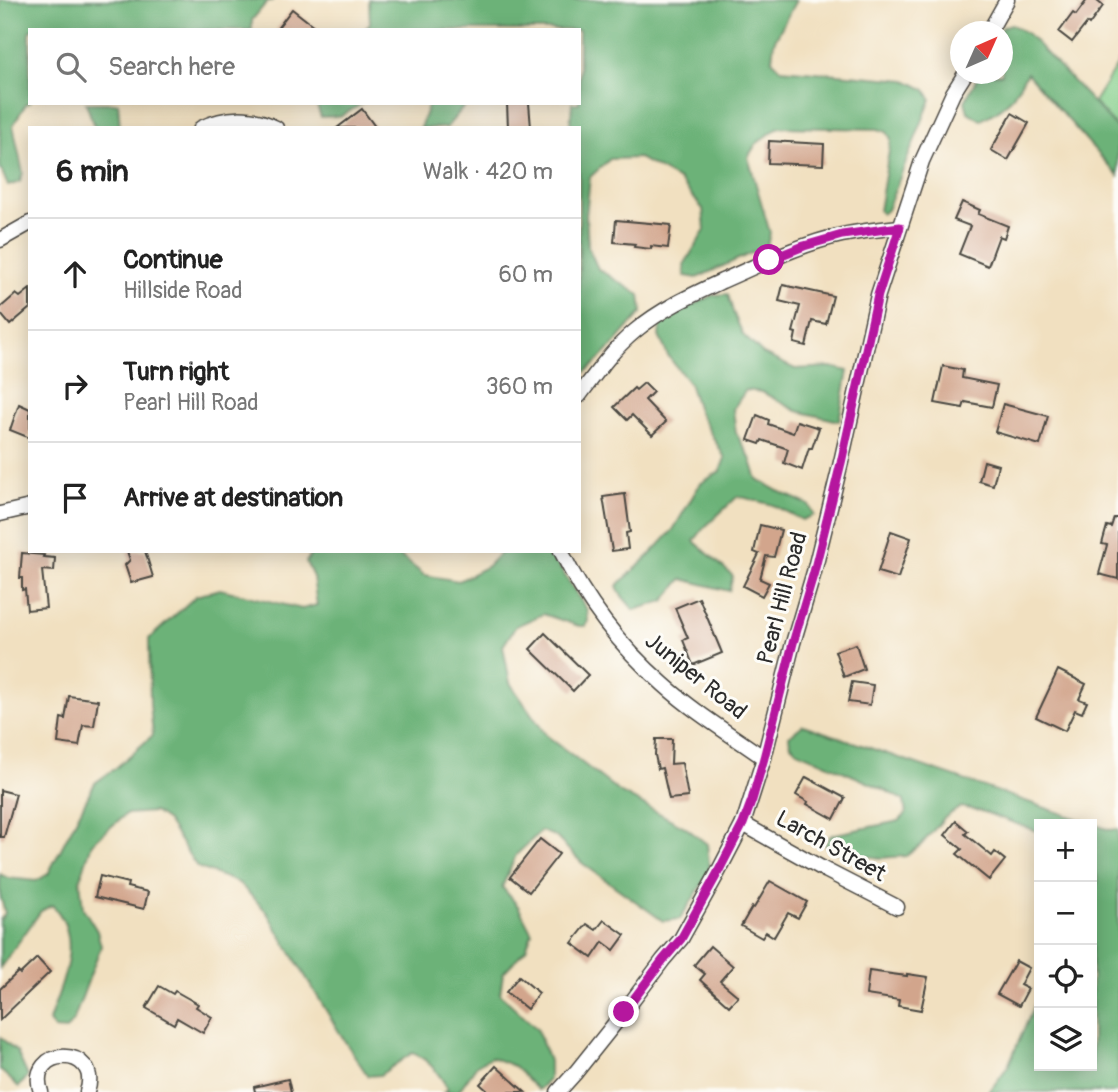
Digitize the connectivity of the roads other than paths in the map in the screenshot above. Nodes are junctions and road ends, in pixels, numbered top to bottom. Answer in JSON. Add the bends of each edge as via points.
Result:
{"nodes":[{"id":1,"x":1007,"y":0,"type":"edge"},
{"id":2,"x":995,"y":21,"type":"edge"},
{"id":3,"x":958,"y":84,"type":"edge"},
{"id":4,"x":206,"y":126,"type":"edge"},
{"id":5,"x":271,"y":126,"type":"edge"},
{"id":6,"x":28,"y":224,"type":"edge"},
{"id":7,"x":900,"y":227,"type":"junction"},
{"id":8,"x":0,"y":240,"type":"edge"},
{"id":9,"x":581,"y":393,"type":"edge"},
{"id":10,"x":28,"y":507,"type":"edge"},
{"id":11,"x":0,"y":514,"type":"edge"},
{"id":12,"x":562,"y":553,"type":"edge"},
{"id":13,"x":764,"y":758,"type":"junction"},
{"id":14,"x":743,"y":824,"type":"junction"},
{"id":15,"x":897,"y":907,"type":"dead end"},
{"id":16,"x":41,"y":1092,"type":"edge"},
{"id":17,"x":87,"y":1092,"type":"edge"},
{"id":18,"x":558,"y":1092,"type":"edge"}],
"edges":[{"from":1,"to":2,"type":"street"},
{"from":3,"to":7,"type":"street","name":"Pearl Hill Road","via":[[922,161]]},
{"from":4,"to":5,"type":"street","via":[[237,118]]},
{"from":6,"to":8,"type":"street"},
{"from":7,"to":9,"type":"street","via":[[821,241],[688,296],[634,331]]},
{"from":7,"to":13,"type":"street","name":"Pearl Hill Road","via":[[878,295],[836,484]]},
{"from":10,"to":11,"type":"street"},
{"from":12,"to":13,"type":"street","name":"Juniper Road","via":[[591,602],[630,653],[689,705]]},
{"from":13,"to":14,"type":"street","name":"Pearl Hill Road"},
{"from":14,"to":15,"type":"street","name":"Larch Street"},
{"from":14,"to":18,"type":"street","name":"Pearl Hill Road","via":[[681,939]]},
{"from":16,"to":17,"type":"street","via":[[42,1069],[62,1056],[84,1066]]}]}
